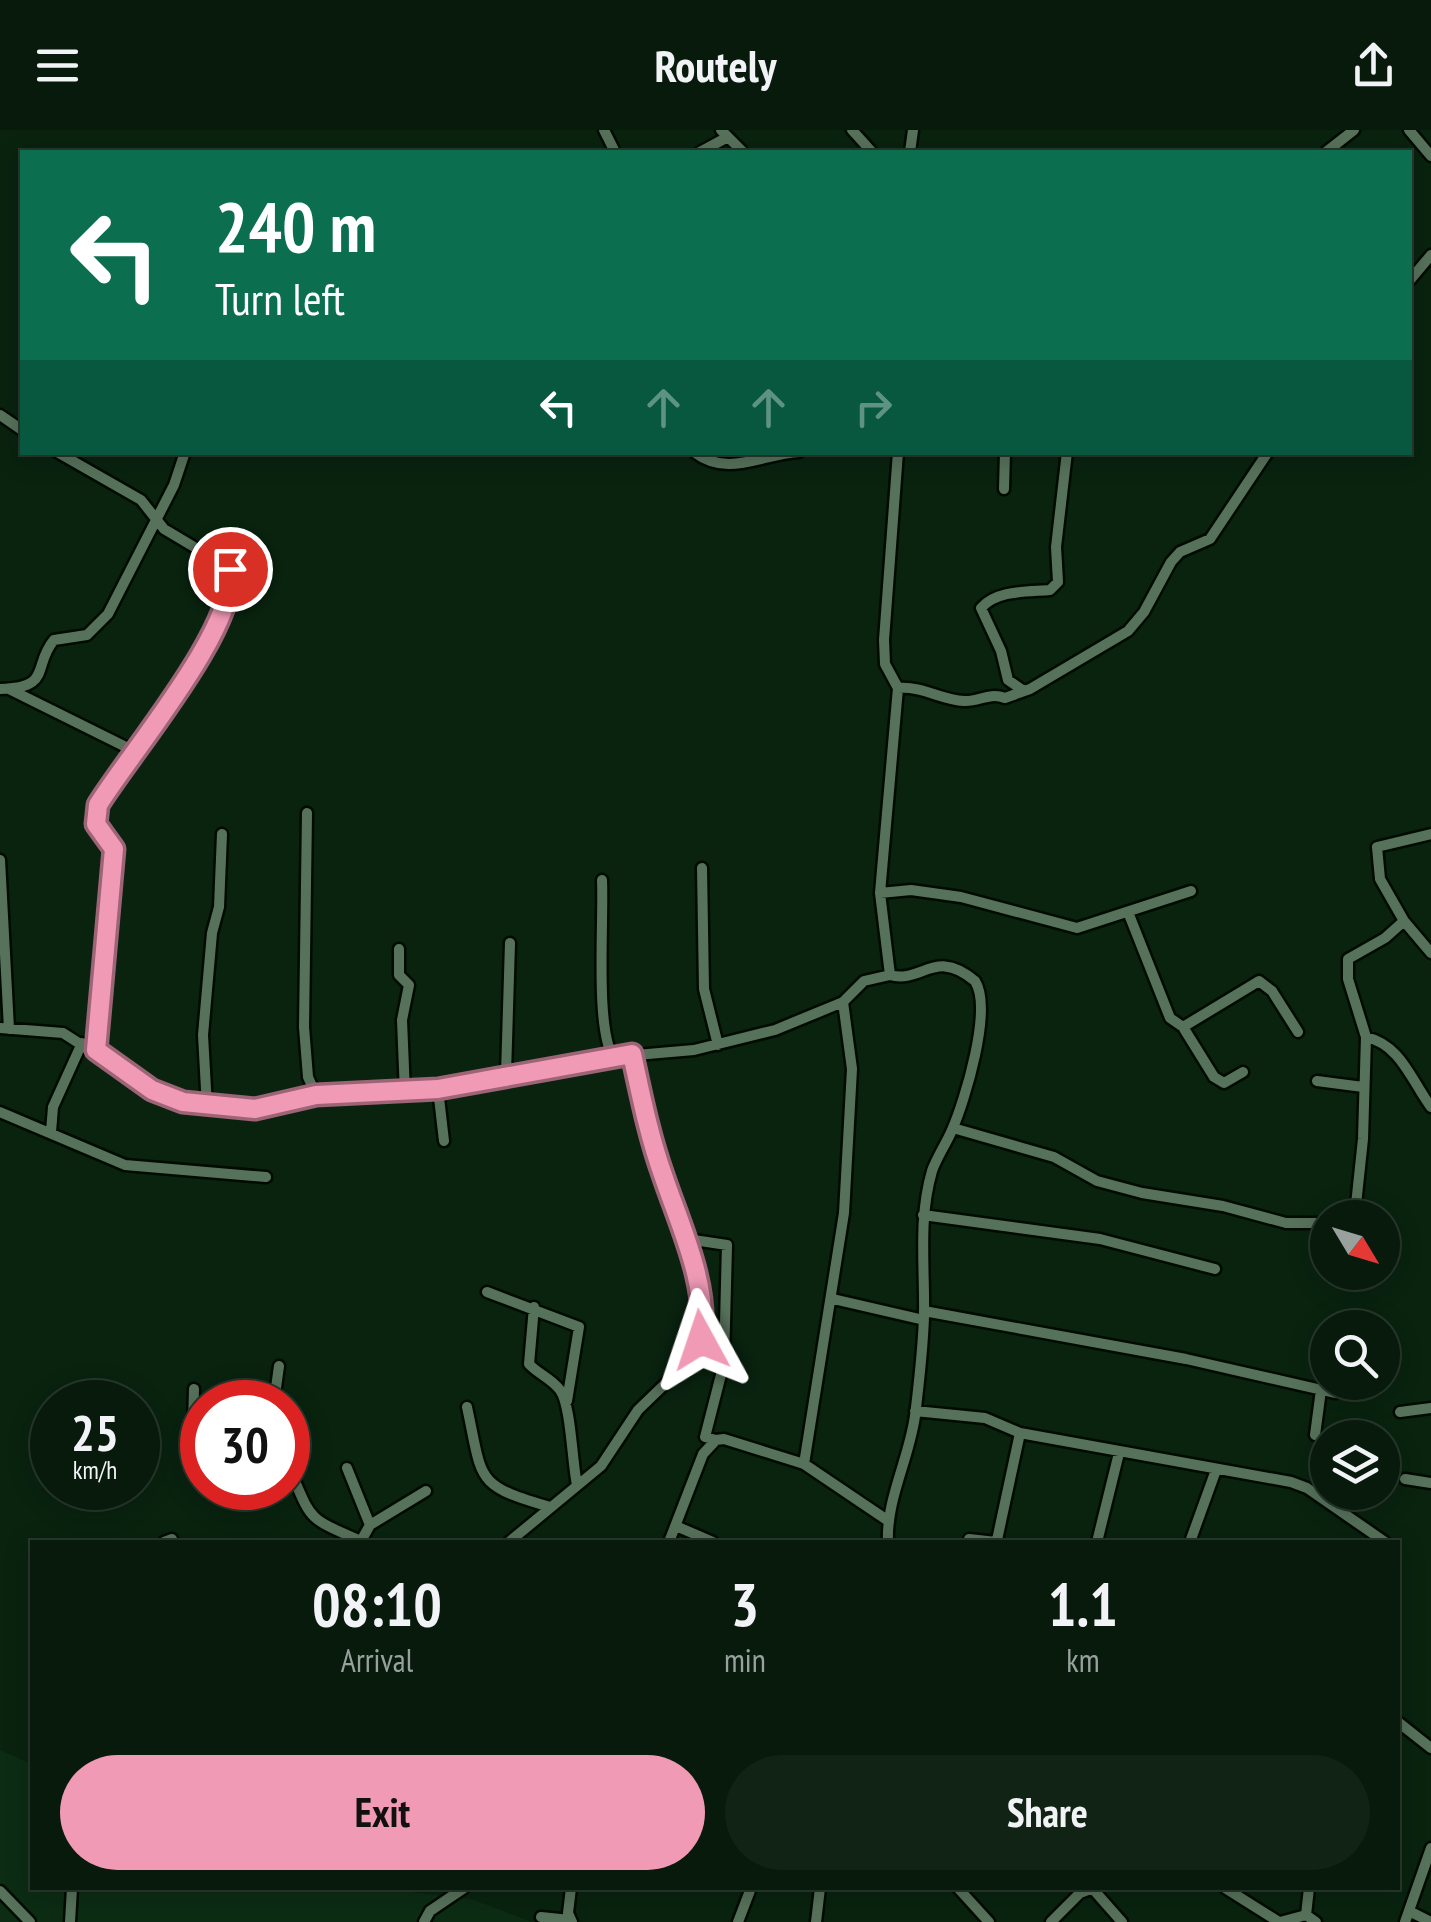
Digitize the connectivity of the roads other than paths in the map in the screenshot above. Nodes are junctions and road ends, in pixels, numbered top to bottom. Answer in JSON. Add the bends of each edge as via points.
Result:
{"nodes":[{"id":1,"x":852,"y":130,"type":"edge"},
{"id":2,"x":1354,"y":130,"type":"edge"},
{"id":3,"x":1409,"y":130,"type":"edge"},
{"id":4,"x":724,"y":134,"type":"edge"},
{"id":5,"x":703,"y":150,"type":"edge"},
{"id":6,"x":870,"y":150,"type":"edge"},
{"id":7,"x":1329,"y":150,"type":"edge"},
{"id":8,"x":1431,"y":156,"type":"edge"},
{"id":9,"x":1431,"y":255,"type":"edge"},
{"id":10,"x":1412,"y":278,"type":"edge"},
{"id":11,"x":62,"y":455,"type":"edge"},
{"id":12,"x":183,"y":455,"type":"edge"},
{"id":13,"x":698,"y":455,"type":"edge"},
{"id":14,"x":765,"y":455,"type":"edge"},
{"id":15,"x":898,"y":455,"type":"edge"},
{"id":16,"x":1005,"y":455,"type":"edge"},
{"id":17,"x":1068,"y":455,"type":"edge"},
{"id":18,"x":1266,"y":455,"type":"edge"},
{"id":19,"x":1004,"y":489,"type":"dead end"},
{"id":20,"x":155,"y":518,"type":"junction"},
{"id":21,"x":898,"y":688,"type":"junction"},
{"id":22,"x":4,"y":689,"type":"edge"},
{"id":23,"x":1024,"y":691,"type":"junction"},
{"id":24,"x":134,"y":751,"type":"junction"},
{"id":25,"x":307,"y":813,"type":"dead end"},
{"id":26,"x":222,"y":834,"type":"dead end"},
{"id":27,"x":1431,"y":834,"type":"edge"},
{"id":28,"x":0,"y":860,"type":"edge"},
{"id":29,"x":702,"y":868,"type":"dead end"},
{"id":30,"x":602,"y":880,"type":"dead end"},
{"id":31,"x":1191,"y":890,"type":"dead end"},
{"id":32,"x":880,"y":893,"type":"junction"},
{"id":33,"x":1128,"y":912,"type":"junction"},
{"id":34,"x":1404,"y":921,"type":"junction"},
{"id":35,"x":510,"y":943,"type":"dead end"},
{"id":36,"x":399,"y":950,"type":"dead end"},
{"id":37,"x":1431,"y":953,"type":"edge"},
{"id":38,"x":890,"y":975,"type":"junction"},
{"id":39,"x":844,"y":1002,"type":"junction"},
{"id":40,"x":1183,"y":1027,"type":"junction"},
{"id":41,"x":4,"y":1028,"type":"edge"},
{"id":42,"x":1298,"y":1032,"type":"dead end"},
{"id":43,"x":1366,"y":1037,"type":"junction"},
{"id":44,"x":82,"y":1043,"type":"junction"},
{"id":45,"x":718,"y":1044,"type":"junction"},
{"id":46,"x":96,"y":1050,"type":"junction"},
{"id":47,"x":632,"y":1054,"type":"junction"},
{"id":48,"x":612,"y":1057,"type":"junction"},
{"id":49,"x":1243,"y":1072,"type":"dead end"},
{"id":50,"x":506,"y":1074,"type":"junction"},
{"id":51,"x":1317,"y":1082,"type":"dead end"},
{"id":52,"x":1363,"y":1087,"type":"junction"},
{"id":53,"x":438,"y":1089,"type":"junction"},
{"id":54,"x":405,"y":1092,"type":"junction"},
{"id":55,"x":316,"y":1095,"type":"junction"},
{"id":56,"x":208,"y":1107,"type":"junction"},
{"id":57,"x":1431,"y":1107,"type":"edge"},
{"id":58,"x":0,"y":1112,"type":"edge"},
{"id":59,"x":954,"y":1128,"type":"junction"},
{"id":60,"x":51,"y":1132,"type":"junction"},
{"id":61,"x":444,"y":1141,"type":"dead end"},
{"id":62,"x":266,"y":1177,"type":"dead end"},
{"id":63,"x":1356,"y":1200,"type":"edge"},
{"id":64,"x":923,"y":1215,"type":"junction"},
{"id":65,"x":1310,"y":1223,"type":"edge"},
{"id":66,"x":687,"y":1239,"type":"junction"},
{"id":67,"x":1215,"y":1269,"type":"dead end"},
{"id":68,"x":487,"y":1292,"type":"dead end"},
{"id":69,"x":832,"y":1299,"type":"junction"},
{"id":70,"x":534,"y":1307,"type":"junction"},
{"id":71,"x":924,"y":1316,"type":"junction"},
{"id":72,"x":280,"y":1366,"type":"dead end"},
{"id":73,"x":278,"y":1380,"type":"edge"},
{"id":74,"x":1310,"y":1387,"type":"edge"},
{"id":75,"x":567,"y":1401,"type":"junction"},
{"id":76,"x":467,"y":1407,"type":"dead end"},
{"id":77,"x":1431,"y":1408,"type":"edge"},
{"id":78,"x":915,"y":1411,"type":"junction"},
{"id":79,"x":1400,"y":1412,"type":"dead end"},
{"id":80,"x":1020,"y":1433,"type":"junction"},
{"id":81,"x":716,"y":1440,"type":"junction"},
{"id":82,"x":1119,"y":1453,"type":"junction"},
{"id":83,"x":804,"y":1464,"type":"junction"},
{"id":84,"x":347,"y":1468,"type":"dead end"},
{"id":85,"x":1216,"y":1470,"type":"junction"},
{"id":86,"x":1405,"y":1479,"type":"dead end"},
{"id":87,"x":1431,"y":1483,"type":"edge"},
{"id":88,"x":577,"y":1485,"type":"junction"},
{"id":89,"x":426,"y":1492,"type":"dead end"},
{"id":90,"x":550,"y":1507,"type":"junction"},
{"id":91,"x":309,"y":1510,"type":"edge"},
{"id":92,"x":887,"y":1520,"type":"junction"},
{"id":93,"x":370,"y":1525,"type":"junction"},
{"id":94,"x":678,"y":1526,"type":"junction"},
{"id":95,"x":969,"y":1539,"type":"dead end"},
{"id":96,"x":358,"y":1540,"type":"edge"},
{"id":97,"x":363,"y":1540,"type":"edge"},
{"id":98,"x":511,"y":1540,"type":"edge"},
{"id":99,"x":670,"y":1540,"type":"edge"},
{"id":100,"x":709,"y":1540,"type":"edge"},
{"id":101,"x":888,"y":1540,"type":"edge"},
{"id":102,"x":982,"y":1540,"type":"edge"},
{"id":103,"x":996,"y":1540,"type":"edge"},
{"id":104,"x":1097,"y":1540,"type":"edge"},
{"id":105,"x":1191,"y":1540,"type":"edge"},
{"id":106,"x":1382,"y":1540,"type":"edge"},
{"id":107,"x":1400,"y":1724,"type":"edge"},
{"id":108,"x":1431,"y":1748,"type":"edge"},
{"id":109,"x":1431,"y":1848,"type":"edge"},
{"id":110,"x":72,"y":1890,"type":"edge"},
{"id":111,"x":461,"y":1890,"type":"edge"},
{"id":112,"x":571,"y":1890,"type":"edge"},
{"id":113,"x":750,"y":1890,"type":"edge"},
{"id":114,"x":820,"y":1890,"type":"edge"},
{"id":115,"x":960,"y":1890,"type":"edge"},
{"id":116,"x":1087,"y":1890,"type":"edge"},
{"id":117,"x":1094,"y":1890,"type":"edge"},
{"id":118,"x":1228,"y":1890,"type":"edge"},
{"id":119,"x":1309,"y":1890,"type":"edge"},
{"id":120,"x":0,"y":1891,"type":"edge"},
{"id":121,"x":540,"y":1917,"type":"dead end"},
{"id":122,"x":1407,"y":1917,"type":"edge"},
{"id":123,"x":1311,"y":1918,"type":"edge"},
{"id":124,"x":571,"y":1921,"type":"edge"},
{"id":125,"x":30,"y":1922,"type":"edge"},
{"id":126,"x":70,"y":1922,"type":"edge"},
{"id":127,"x":424,"y":1922,"type":"edge"},
{"id":128,"x":738,"y":1922,"type":"edge"},
{"id":129,"x":816,"y":1922,"type":"edge"},
{"id":130,"x":989,"y":1922,"type":"edge"},
{"id":131,"x":1051,"y":1922,"type":"edge"},
{"id":132,"x":1122,"y":1922,"type":"edge"},
{"id":133,"x":1279,"y":1922,"type":"edge"},
{"id":134,"x":1431,"y":1922,"type":"edge"}],
"edges":[{"from":1,"to":6,"type":"street"},
{"from":2,"to":7,"type":"street"},
{"from":3,"to":8,"type":"street"},
{"from":4,"to":5,"type":"street"},
{"from":9,"to":10,"type":"street"},
{"from":11,"to":20,"type":"street","via":[[141,500]]},
{"from":12,"to":20,"type":"street"},
{"from":13,"to":14,"type":"street","via":[[727,467]]},
{"from":15,"to":21,"type":"street","via":[[884,640],[885,664]]},
{"from":16,"to":19,"type":"street"},
{"from":17,"to":23,"type":"street","via":[[1058,582],[982,608],[1008,680]]},
{"from":18,"to":23,"type":"street","via":[[1210,539],[1171,562],[1128,631]]},
{"from":20,"to":22,"type":"street","via":[[101,624],[79,638],[54,640],[40,676]]},
{"from":20,"to":24,"type":"street","via":[[231,576],[221,620]]},
{"from":21,"to":23,"type":"street","via":[[917,687],[960,702]]},
{"from":21,"to":32,"type":"street"},
{"from":22,"to":24,"type":"street"},
{"from":24,"to":46,"type":"street","via":[[98,805],[96,824],[114,849]]},
{"from":25,"to":55,"type":"street","via":[[304,1027]]},
{"from":26,"to":56,"type":"street","via":[[203,1035]]},
{"from":27,"to":34,"type":"street","via":[[1377,847],[1380,879]]},
{"from":28,"to":41,"type":"street"},
{"from":29,"to":45,"type":"street","via":[[704,989]]},
{"from":30,"to":48,"type":"street","via":[[604,1013]]},
{"from":31,"to":33,"type":"street"},
{"from":32,"to":33,"type":"street","via":[[961,897],[1077,928]]},
{"from":32,"to":38,"type":"street"},
{"from":33,"to":40,"type":"street","via":[[1156,993]]},
{"from":34,"to":37,"type":"street"},
{"from":34,"to":43,"type":"street","via":[[1348,959]]},
{"from":35,"to":50,"type":"street"},
{"from":36,"to":54,"type":"street","via":[[399,976],[410,997],[402,1020]]},
{"from":38,"to":39,"type":"street","via":[[864,980]]},
{"from":38,"to":59,"type":"street","via":[[952,968],[981,990],[980,1026]]},
{"from":39,"to":45,"type":"street"},
{"from":39,"to":69,"type":"street","via":[[852,1068]]},
{"from":40,"to":42,"type":"street","via":[[1259,981]]},
{"from":40,"to":49,"type":"street","via":[[1214,1077],[1224,1083]]},
{"from":41,"to":44,"type":"street","via":[[64,1033]]},
{"from":43,"to":52,"type":"street"},
{"from":43,"to":57,"type":"street","via":[[1381,1040],[1402,1059]]},
{"from":44,"to":46,"type":"street"},
{"from":44,"to":60,"type":"street","via":[[53,1108]]},
{"from":45,"to":47,"type":"street"},
{"from":46,"to":56,"type":"street","via":[[152,1090]]},
{"from":47,"to":48,"type":"street"},
{"from":47,"to":66,"type":"street"},
{"from":48,"to":50,"type":"street"},
{"from":50,"to":53,"type":"street"},
{"from":51,"to":52,"type":"street"},
{"from":52,"to":63,"type":"street"},
{"from":53,"to":54,"type":"street"},
{"from":53,"to":61,"type":"street"},
{"from":54,"to":55,"type":"street"},
{"from":55,"to":56,"type":"street","via":[[255,1109]]},
{"from":58,"to":60,"type":"street"},
{"from":59,"to":64,"type":"street","via":[[933,1169]]},
{"from":59,"to":65,"type":"street","via":[[1054,1157],[1098,1181],[1142,1193]]},
{"from":60,"to":62,"type":"street","via":[[125,1165]]},
{"from":64,"to":67,"type":"street","via":[[1100,1239]]},
{"from":64,"to":71,"type":"street"},
{"from":66,"to":81,"type":"street","via":[[727,1245],[724,1363],[705,1437]]},
{"from":66,"to":88,"type":"street","via":[[704,1321],[697,1351],[638,1410],[601,1466]]},
{"from":68,"to":70,"type":"street"},
{"from":69,"to":71,"type":"street"},
{"from":69,"to":83,"type":"street"},
{"from":70,"to":75,"type":"street","via":[[529,1364]]},
{"from":70,"to":75,"type":"street","via":[[579,1327]]},
{"from":71,"to":74,"type":"street","via":[[1186,1359]]},
{"from":71,"to":78,"type":"street"},
{"from":72,"to":73,"type":"street"},
{"from":75,"to":88,"type":"street"},
{"from":76,"to":90,"type":"street","via":[[482,1476],[504,1494]]},
{"from":77,"to":79,"type":"street"},
{"from":78,"to":80,"type":"street","via":[[985,1418]]},
{"from":78,"to":92,"type":"street","via":[[910,1451]]},
{"from":80,"to":82,"type":"street"},
{"from":80,"to":103,"type":"street"},
{"from":81,"to":83,"type":"street"},
{"from":81,"to":94,"type":"street","via":[[703,1454]]},
{"from":82,"to":85,"type":"street"},
{"from":82,"to":104,"type":"street"},
{"from":83,"to":92,"type":"street"},
{"from":84,"to":93,"type":"street"},
{"from":85,"to":105,"type":"street"},
{"from":85,"to":106,"type":"street","via":[[1307,1488]]},
{"from":86,"to":87,"type":"street"},
{"from":88,"to":90,"type":"street"},
{"from":89,"to":93,"type":"street"},
{"from":90,"to":98,"type":"street"},
{"from":91,"to":96,"type":"street"},
{"from":92,"to":101,"type":"street"},
{"from":93,"to":97,"type":"street"},
{"from":94,"to":99,"type":"street"},
{"from":94,"to":100,"type":"street"},
{"from":95,"to":102,"type":"street"},
{"from":107,"to":108,"type":"street"},
{"from":109,"to":122,"type":"street"},
{"from":110,"to":126,"type":"street"},
{"from":111,"to":127,"type":"street"},
{"from":112,"to":124,"type":"street"},
{"from":113,"to":128,"type":"street"},
{"from":114,"to":129,"type":"street"},
{"from":115,"to":130,"type":"street"},
{"from":116,"to":131,"type":"street"},
{"from":117,"to":132,"type":"street"},
{"from":118,"to":133,"type":"street"},
{"from":119,"to":123,"type":"street"},
{"from":120,"to":125,"type":"street"},
{"from":121,"to":124,"type":"street"},
{"from":122,"to":134,"type":"street"},
{"from":123,"to":133,"type":"street"}]}
